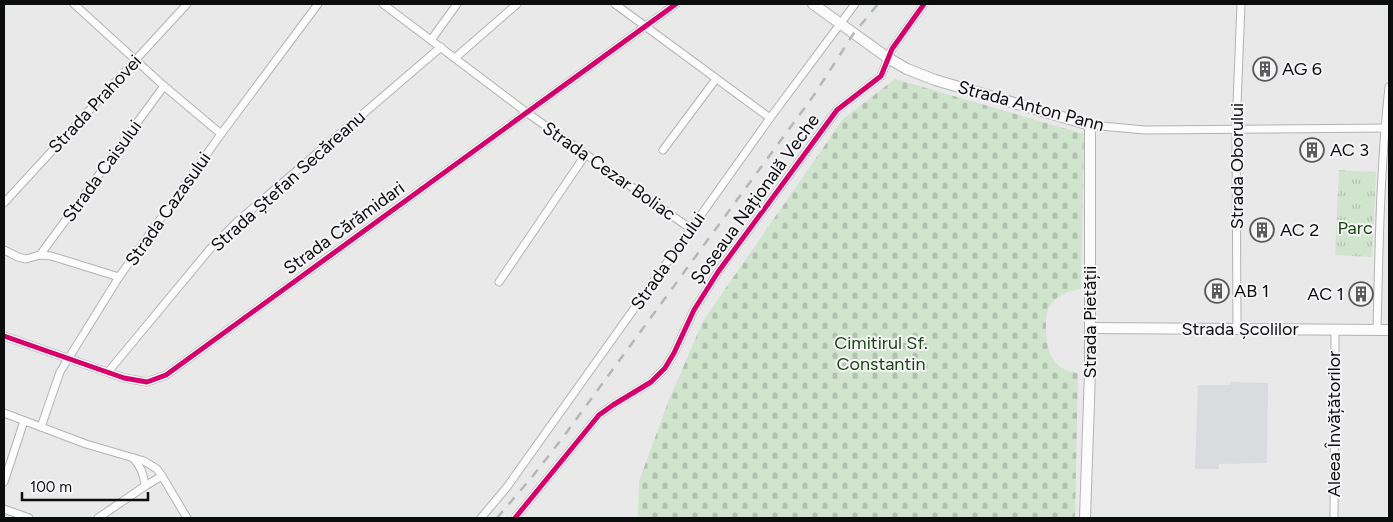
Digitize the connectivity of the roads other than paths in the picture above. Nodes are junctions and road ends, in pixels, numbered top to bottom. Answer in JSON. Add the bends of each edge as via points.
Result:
{"nodes":[{"id":1,"x":74,"y":4,"type":"edge"},
{"id":2,"x":187,"y":4,"type":"edge"},
{"id":3,"x":318,"y":4,"type":"edge"},
{"id":4,"x":383,"y":4,"type":"edge"},
{"id":5,"x":457,"y":4,"type":"edge"},
{"id":6,"x":517,"y":4,"type":"edge"},
{"id":7,"x":615,"y":4,"type":"edge"},
{"id":8,"x":676,"y":4,"type":"edge"},
{"id":9,"x":813,"y":4,"type":"edge"},
{"id":10,"x":855,"y":4,"type":"edge"},
{"id":11,"x":924,"y":4,"type":"edge"},
{"id":12,"x":1241,"y":4,"type":"edge"},
{"id":13,"x":840,"y":23,"type":"junction"},
{"id":14,"x":646,"y":26,"type":"junction"},
{"id":15,"x":431,"y":40,"type":"junction"},
{"id":16,"x":441,"y":47,"type":"junction"},
{"id":17,"x":455,"y":58,"type":"junction"},
{"id":18,"x":888,"y":58,"type":"junction"},
{"id":19,"x":136,"y":60,"type":"junction"},
{"id":20,"x":716,"y":79,"type":"junction"},
{"id":21,"x":164,"y":86,"type":"junction"},
{"id":22,"x":1389,"y":87,"type":"edge"},
{"id":23,"x":526,"y":112,"type":"junction"},
{"id":24,"x":770,"y":118,"type":"junction"},
{"id":25,"x":1090,"y":125,"type":"junction"},
{"id":26,"x":1387,"y":128,"type":"edge"},
{"id":27,"x":1236,"y":129,"type":"junction"},
{"id":28,"x":221,"y":134,"type":"junction"},
{"id":29,"x":663,"y":150,"type":"dead end"},
{"id":30,"x":586,"y":154,"type":"junction"},
{"id":31,"x":4,"y":203,"type":"edge"},
{"id":32,"x":691,"y":229,"type":"junction"},
{"id":33,"x":4,"y":250,"type":"edge"},
{"id":34,"x":40,"y":255,"type":"junction"},
{"id":35,"x":119,"y":277,"type":"junction"},
{"id":36,"x":499,"y":282,"type":"dead end"},
{"id":37,"x":1090,"y":328,"type":"junction"},
{"id":38,"x":1237,"y":329,"type":"junction"},
{"id":39,"x":1335,"y":330,"type":"junction"},
{"id":40,"x":1377,"y":330,"type":"junction"},
{"id":41,"x":1389,"y":330,"type":"edge"},
{"id":42,"x":4,"y":336,"type":"edge"},
{"id":43,"x":68,"y":358,"type":"junction"},
{"id":44,"x":108,"y":372,"type":"junction"},
{"id":45,"x":4,"y":413,"type":"edge"},
{"id":46,"x":24,"y":421,"type":"junction"},
{"id":47,"x":41,"y":427,"type":"junction"},
{"id":48,"x":133,"y":458,"type":"junction"},
{"id":49,"x":162,"y":476,"type":"junction"},
{"id":50,"x":4,"y":482,"type":"edge"},
{"id":51,"x":144,"y":486,"type":"junction"},
{"id":52,"x":4,"y":509,"type":"edge"},
{"id":53,"x":25,"y":517,"type":"edge"},
{"id":54,"x":102,"y":517,"type":"edge"},
{"id":55,"x":186,"y":518,"type":"edge"},
{"id":56,"x":481,"y":518,"type":"edge"},
{"id":57,"x":514,"y":518,"type":"edge"},
{"id":58,"x":1085,"y":518,"type":"edge"},
{"id":59,"x":1334,"y":518,"type":"edge"}],
"edges":[{"from":1,"to":19,"type":"street"},
{"from":2,"to":19,"type":"street","name":"Strada Prahovei"},
{"from":3,"to":28,"type":"street","name":"Strada Cazasului"},
{"from":4,"to":15,"type":"street","name":"Strada Cezar Boliac"},
{"from":5,"to":15,"type":"street"},
{"from":6,"to":17,"type":"street"},
{"from":7,"to":14,"type":"street"},
{"from":8,"to":14,"type":"street","name":"Strada Cărămidari"},
{"from":9,"to":13,"type":"street","name":"Strada Anton Pann"},
{"from":10,"to":13,"type":"street","name":"Strada Dorului"},
{"from":11,"to":18,"type":"street","name":"Șoseaua Națională Veche"},
{"from":12,"to":27,"type":"street","name":"Strada Oborului"},
{"from":13,"to":18,"type":"street","name":"Strada Anton Pann"},
{"from":13,"to":24,"type":"street","name":"Strada Dorului"},
{"from":14,"to":20,"type":"street"},
{"from":14,"to":23,"type":"street","name":"Strada Cărămidari"},
{"from":15,"to":16,"type":"street","name":"Strada Cezar Boliac"},
{"from":16,"to":17,"type":"street","name":"Strada Cezar Boliac"},
{"from":16,"to":44,"type":"street","name":"Strada Ștefan Secăreanu","via":[[238,220],[210,248]]},
{"from":17,"to":23,"type":"street","name":"Strada Cezar Boliac"},
{"from":18,"to":25,"type":"street","name":"Strada Anton Pann","via":[[935,80]]},
{"from":18,"to":57,"type":"street","name":"Șoseaua Națională Veche","via":[[881,76],[837,110],[718,272],[694,310],[665,368],[651,382],[599,416]]},
{"from":19,"to":21,"type":"street"},
{"from":19,"to":31,"type":"street","name":"Strada Prahovei"},
{"from":20,"to":24,"type":"street"},
{"from":20,"to":29,"type":"street"},
{"from":21,"to":28,"type":"street"},
{"from":21,"to":34,"type":"street","name":"Strada Caisului"},
{"from":22,"to":26,"type":"street"},
{"from":23,"to":30,"type":"street","name":"Strada Cezar Boliac"},
{"from":23,"to":44,"type":"street","name":"Strada Cărămidari","via":[[166,375],[147,382]]},
{"from":24,"to":32,"type":"street","name":"Strada Dorului"},
{"from":25,"to":27,"type":"street","name":"Strada Anton Pann","via":[[1146,130]]},
{"from":25,"to":37,"type":"street","name":"Strada Pietății"},
{"from":26,"to":27,"type":"street","name":"Strada Anton Pann"},
{"from":26,"to":40,"type":"street"},
{"from":27,"to":38,"type":"street","name":"Strada Oborului"},
{"from":28,"to":35,"type":"street","name":"Strada Cazasului"},
{"from":30,"to":32,"type":"street","name":"Strada Cezar Boliac"},
{"from":30,"to":36,"type":"street"},
{"from":32,"to":56,"type":"street","name":"Strada Dorului","via":[[507,487]]},
{"from":33,"to":34,"type":"street","via":[[26,259]]},
{"from":34,"to":35,"type":"street"},
{"from":35,"to":43,"type":"street","name":"Strada Cazasului"},
{"from":37,"to":38,"type":"street","name":"Strada Școlilor"},
{"from":37,"to":58,"type":"street","name":"Strada Pietății"},
{"from":38,"to":39,"type":"street","name":"Strada Școlilor"},
{"from":39,"to":40,"type":"street","name":"Strada Școlilor"},
{"from":39,"to":59,"type":"street","name":"Aleea Învățătorilor"},
{"from":40,"to":41,"type":"street","name":"Strada Școlilor"},
{"from":42,"to":43,"type":"street","name":"Strada Cărămidari"},
{"from":43,"to":44,"type":"street","name":"Strada Cărămidari"},
{"from":43,"to":47,"type":"street","name":"Strada Cazasului"},
{"from":45,"to":46,"type":"street"},
{"from":46,"to":47,"type":"street"},
{"from":46,"to":50,"type":"street"},
{"from":47,"to":48,"type":"street"},
{"from":48,"to":49,"type":"street","via":[[157,469]]},
{"from":48,"to":51,"type":"street","via":[[142,470]]},
{"from":49,"to":51,"type":"street"},
{"from":49,"to":55,"type":"street"},
{"from":51,"to":54,"type":"street"},
{"from":52,"to":53,"type":"street"}]}
